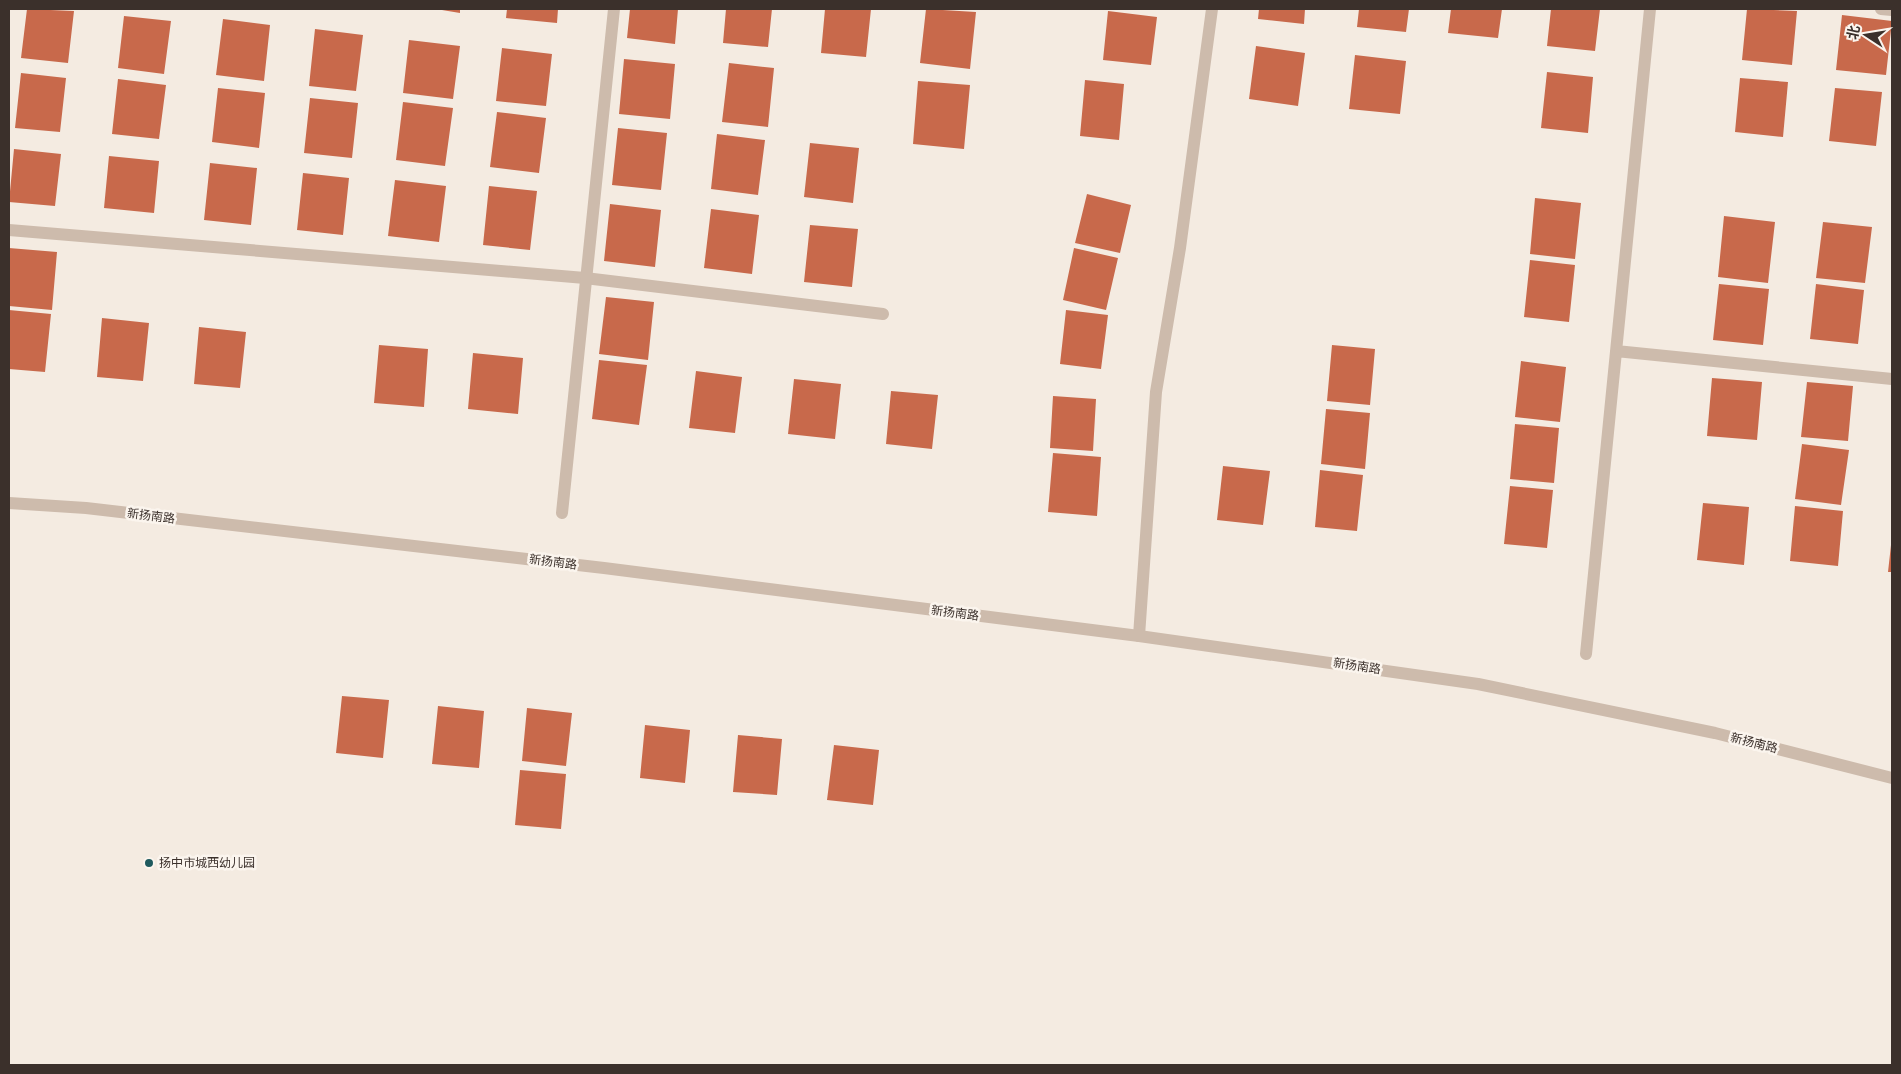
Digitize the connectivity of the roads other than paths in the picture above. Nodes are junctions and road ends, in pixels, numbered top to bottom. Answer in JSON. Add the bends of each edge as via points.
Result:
{"nodes":[{"id":1,"x":614,"y":9,"type":"edge"},
{"id":2,"x":1212,"y":9,"type":"edge"},
{"id":3,"x":1650,"y":9,"type":"edge"},
{"id":4,"x":1881,"y":9,"type":"edge"},
{"id":5,"x":1892,"y":10,"type":"edge"},
{"id":6,"x":9,"y":230,"type":"edge"},
{"id":7,"x":586,"y":278,"type":"junction"},
{"id":8,"x":883,"y":314,"type":"dead end"},
{"id":9,"x":1616,"y":351,"type":"junction"},
{"id":10,"x":1892,"y":379,"type":"edge"},
{"id":11,"x":9,"y":503,"type":"edge"},
{"id":12,"x":562,"y":514,"type":"dead end"},
{"id":13,"x":1139,"y":636,"type":"junction"},
{"id":14,"x":1586,"y":654,"type":"dead end"},
{"id":15,"x":1892,"y":778,"type":"edge"}],
"edges":[{"from":1,"to":7,"type":"street"},
{"from":2,"to":13,"type":"street","via":[[1180,248],[1156,392]]},
{"from":3,"to":9,"type":"street"},
{"from":4,"to":5,"type":"street"},
{"from":6,"to":7,"type":"street"},
{"from":7,"to":8,"type":"street"},
{"from":7,"to":12,"type":"street"},
{"from":9,"to":10,"type":"street"},
{"from":9,"to":14,"type":"street"},
{"from":11,"to":13,"type":"street","name":"新扬南路","via":[[86,508],[604,568]]},
{"from":13,"to":15,"type":"street","name":"新扬南路","via":[[1478,684],[1715,733]]}]}
